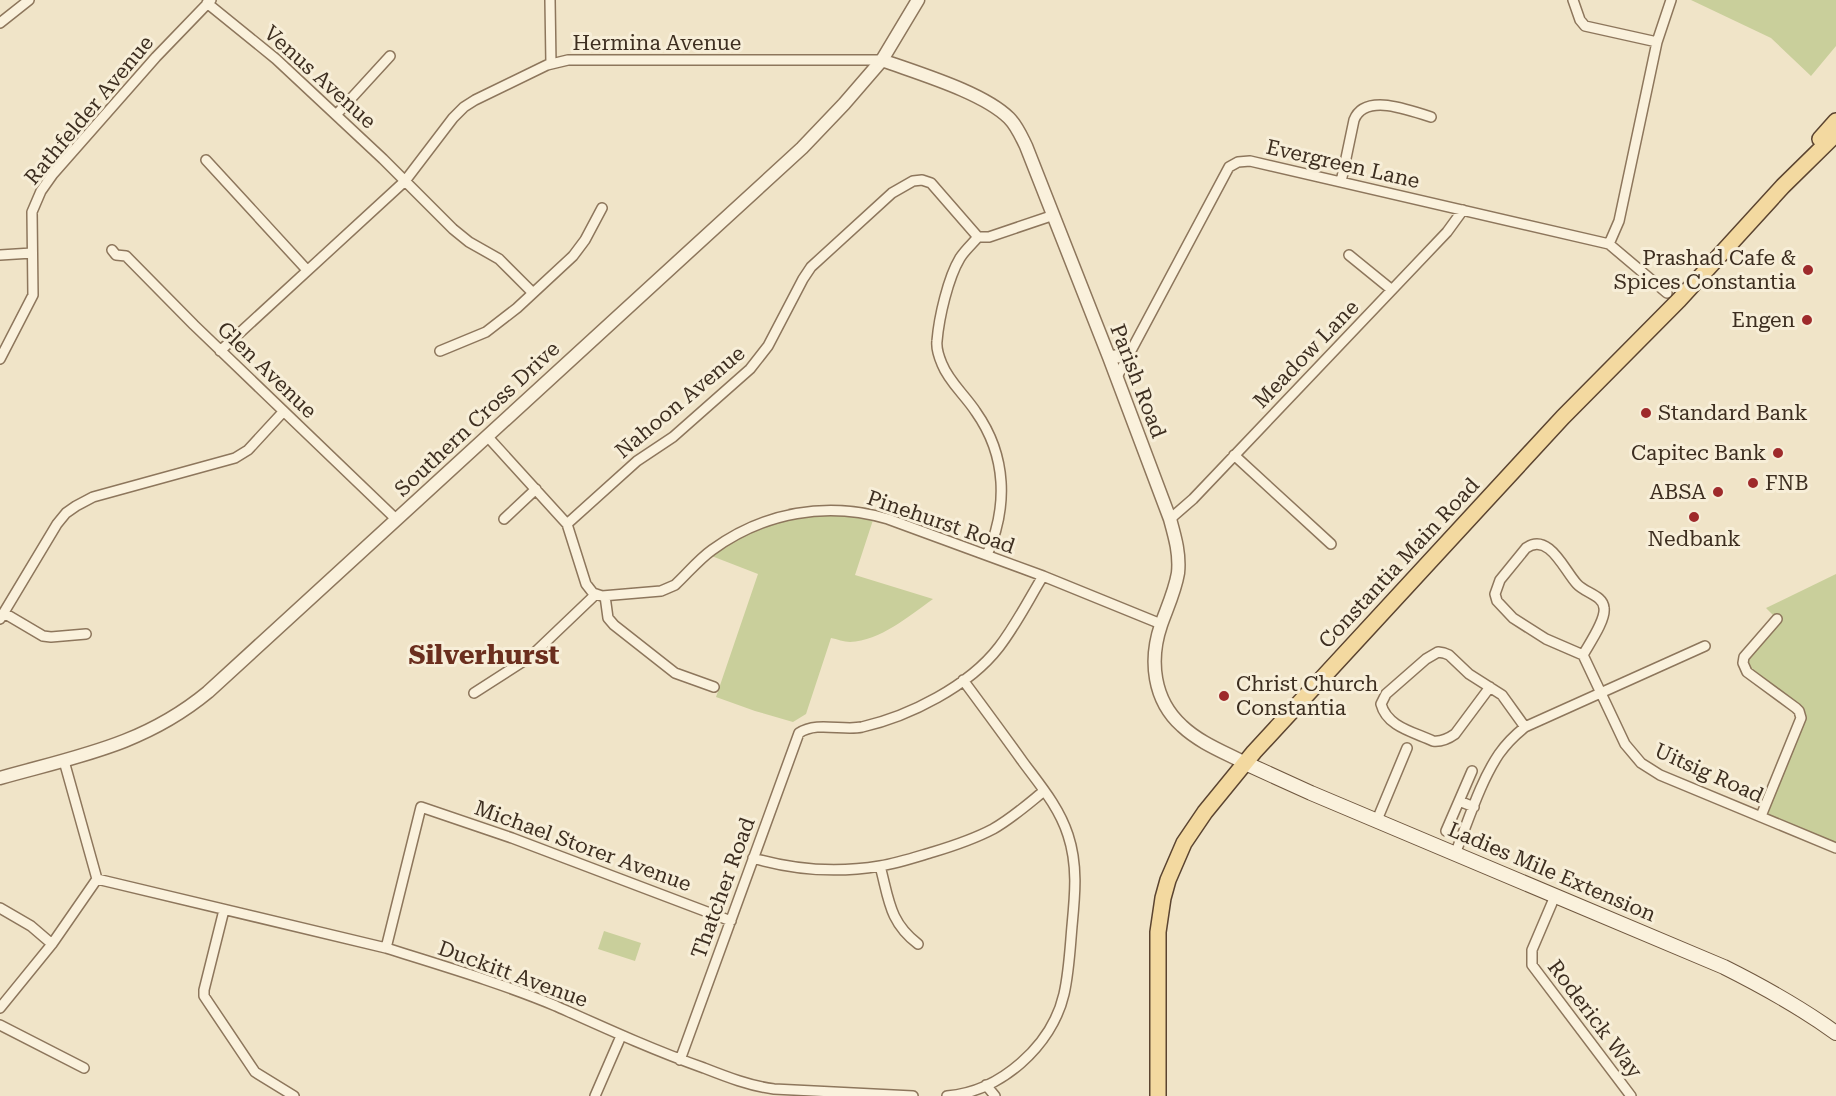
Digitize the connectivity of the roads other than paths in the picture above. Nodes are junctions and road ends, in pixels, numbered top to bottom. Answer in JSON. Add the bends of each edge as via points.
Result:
{"nodes":[{"id":1,"x":29,"y":0,"type":"edge"},
{"id":2,"x":550,"y":0,"type":"edge"},
{"id":3,"x":918,"y":0,"type":"edge"},
{"id":4,"x":1573,"y":0,"type":"edge"},
{"id":5,"x":1671,"y":0,"type":"edge"},
{"id":6,"x":209,"y":2,"type":"edge"},
{"id":7,"x":0,"y":23,"type":"edge"},
{"id":8,"x":1658,"y":42,"type":"junction"},
{"id":9,"x":390,"y":56,"type":"dead end"},
{"id":10,"x":882,"y":60,"type":"junction"},
{"id":11,"x":551,"y":64,"type":"junction"},
{"id":12,"x":336,"y":115,"type":"junction"},
{"id":13,"x":1431,"y":117,"type":"dead end"},
{"id":14,"x":1836,"y":121,"type":"edge"},
{"id":15,"x":1833,"y":140,"type":"edge"},
{"id":16,"x":206,"y":160,"type":"dead end"},
{"id":17,"x":405,"y":181,"type":"junction"},
{"id":18,"x":1341,"y":182,"type":"junction"},
{"id":19,"x":1783,"y":186,"type":"junction"},
{"id":20,"x":602,"y":208,"type":"dead end"},
{"id":21,"x":1463,"y":210,"type":"junction"},
{"id":22,"x":1054,"y":215,"type":"junction"},
{"id":23,"x":978,"y":237,"type":"junction"},
{"id":24,"x":1609,"y":244,"type":"junction"},
{"id":25,"x":112,"y":250,"type":"dead end"},
{"id":26,"x":32,"y":254,"type":"junction"},
{"id":27,"x":0,"y":255,"type":"edge"},
{"id":28,"x":1349,"y":255,"type":"dead end"},
{"id":29,"x":307,"y":270,"type":"junction"},
{"id":30,"x":1392,"y":290,"type":"junction"},
{"id":31,"x":1667,"y":292,"type":"dead end"},
{"id":32,"x":533,"y":293,"type":"junction"},
{"id":33,"x":220,"y":351,"type":"junction"},
{"id":34,"x":440,"y":351,"type":"dead end"},
{"id":35,"x":1129,"y":354,"type":"junction"},
{"id":36,"x":1109,"y":357,"type":"junction"},
{"id":37,"x":0,"y":360,"type":"edge"},
{"id":38,"x":1117,"y":377,"type":"junction"},
{"id":39,"x":283,"y":412,"type":"junction"},
{"id":40,"x":487,"y":436,"type":"junction"},
{"id":41,"x":1234,"y":455,"type":"junction"},
{"id":42,"x":536,"y":489,"type":"junction"},
{"id":43,"x":504,"y":519,"type":"dead end"},
{"id":44,"x":1170,"y":519,"type":"junction"},
{"id":45,"x":397,"y":520,"type":"junction"},
{"id":46,"x":567,"y":524,"type":"junction"},
{"id":47,"x":1331,"y":544,"type":"dead end"},
{"id":48,"x":987,"y":555,"type":"junction"},
{"id":49,"x":1043,"y":576,"type":"junction"},
{"id":50,"x":601,"y":595,"type":"junction"},
{"id":51,"x":2,"y":616,"type":"edge"},
{"id":52,"x":1777,"y":619,"type":"dead end"},
{"id":53,"x":1161,"y":624,"type":"junction"},
{"id":54,"x":86,"y":634,"type":"dead end"},
{"id":55,"x":1705,"y":646,"type":"dead end"},
{"id":56,"x":1583,"y":655,"type":"junction"},
{"id":57,"x":963,"y":680,"type":"junction"},
{"id":58,"x":714,"y":687,"type":"dead end"},
{"id":59,"x":1490,"y":687,"type":"junction"},
{"id":60,"x":474,"y":693,"type":"dead end"},
{"id":61,"x":1601,"y":693,"type":"junction"},
{"id":62,"x":1525,"y":727,"type":"junction"},
{"id":63,"x":1407,"y":748,"type":"dead end"},
{"id":64,"x":64,"y":761,"type":"junction"},
{"id":65,"x":1245,"y":763,"type":"junction"},
{"id":66,"x":1472,"y":771,"type":"dead end"},
{"id":67,"x":0,"y":778,"type":"edge"},
{"id":68,"x":1044,"y":791,"type":"junction"},
{"id":69,"x":1460,"y":801,"type":"junction"},
{"id":70,"x":1474,"y":807,"type":"junction"},
{"id":71,"x":1761,"y":816,"type":"junction"},
{"id":72,"x":1377,"y":820,"type":"junction"},
{"id":73,"x":1446,"y":831,"type":"dead end"},
{"id":74,"x":1836,"y":848,"type":"edge"},
{"id":75,"x":1455,"y":854,"type":"junction"},
{"id":76,"x":753,"y":858,"type":"junction"},
{"id":77,"x":880,"y":866,"type":"junction"},
{"id":78,"x":98,"y":879,"type":"junction"},
{"id":79,"x":1555,"y":896,"type":"junction"},
{"id":80,"x":0,"y":908,"type":"edge"},
{"id":81,"x":224,"y":910,"type":"junction"},
{"id":82,"x":731,"y":921,"type":"junction"},
{"id":83,"x":52,"y":944,"type":"junction"},
{"id":84,"x":918,"y":944,"type":"dead end"},
{"id":85,"x":386,"y":948,"type":"junction"},
{"id":86,"x":0,"y":1008,"type":"edge"},
{"id":87,"x":0,"y":1025,"type":"edge"},
{"id":88,"x":1836,"y":1033,"type":"edge"},
{"id":89,"x":621,"y":1036,"type":"junction"},
{"id":90,"x":680,"y":1060,"type":"junction"},
{"id":91,"x":84,"y":1068,"type":"dead end"},
{"id":92,"x":986,"y":1085,"type":"junction"},
{"id":93,"x":863,"y":1094,"type":"edge"},
{"id":94,"x":294,"y":1096,"type":"edge"},
{"id":95,"x":595,"y":1096,"type":"edge"},
{"id":96,"x":913,"y":1096,"type":"edge"},
{"id":97,"x":947,"y":1096,"type":"edge"},
{"id":98,"x":995,"y":1096,"type":"edge"},
{"id":99,"x":1158,"y":1096,"type":"edge"},
{"id":100,"x":1631,"y":1096,"type":"edge"}],
"edges":[{"from":1,"to":7,"type":"street"},
{"from":2,"to":11,"type":"street"},
{"from":3,"to":10,"type":"street","name":"Southern Cross Drive"},
{"from":4,"to":8,"type":"street","via":[[1585,26]]},
{"from":5,"to":8,"type":"street"},
{"from":6,"to":12,"type":"street","name":"Venus Avenue"},
{"from":6,"to":26,"type":"street","name":"Rathfelder Avenue","via":[[46,183],[32,212]]},
{"from":8,"to":24,"type":"street","via":[[1619,221]]},
{"from":9,"to":12,"type":"street"},
{"from":10,"to":11,"type":"street","name":"Hermina Avenue","via":[[568,60]]},
{"from":10,"to":22,"type":"street","name":"Parish Road","via":[[998,108],[1010,119],[1026,146]]},
{"from":10,"to":40,"type":"street","name":"Southern Cross Drive","via":[[801,148]]},
{"from":11,"to":17,"type":"street","name":"Hermina Avenue","via":[[464,107]]},
{"from":12,"to":17,"type":"street","name":"Venus Avenue"},
{"from":13,"to":18,"type":"street","via":[[1391,105],[1361,110],[1354,120]]},
{"from":14,"to":19,"type":"main road","name":"Constantia Main Road"},
{"from":15,"to":19,"type":"main road","name":"Constantia Main Road"},
{"from":16,"to":29,"type":"street"},
{"from":17,"to":29,"type":"street","name":"Hermina Avenue"},
{"from":17,"to":32,"type":"street","name":"Venus Avenue","via":[[453,229],[499,259]]},
{"from":18,"to":21,"type":"street","name":"Evergreen Lane"},
{"from":18,"to":35,"type":"street","name":"Evergreen Lane","via":[[1250,161],[1229,167]]},
{"from":19,"to":65,"type":"main road","name":"Constantia Main Road","via":[[1563,417]]},
{"from":20,"to":32,"type":"street","via":[[573,256]]},
{"from":21,"to":24,"type":"street","name":"Evergreen Lane"},
{"from":21,"to":30,"type":"street","name":"Meadow Lane"},
{"from":22,"to":23,"type":"street","via":[[989,237]]},
{"from":22,"to":36,"type":"street","name":"Parish Road"},
{"from":23,"to":46,"type":"street","name":"Nahoon Avenue","via":[[930,183],[913,181],[892,193],[811,267],[768,346],[750,369]]},
{"from":23,"to":48,"type":"street","via":[[953,271],[936,343],[946,372],[977,413],[997,454],[1001,503]]},
{"from":24,"to":31,"type":"street","name":"Evergreen Lane"},
{"from":25,"to":33,"type":"street","name":"Glen Avenue","via":[[116,255],[126,256]]},
{"from":26,"to":27,"type":"street"},
{"from":26,"to":37,"type":"street","name":"Rathfelder Avenue","via":[[32,302]]},
{"from":28,"to":30,"type":"street"},
{"from":29,"to":33,"type":"street","name":"Hermina Avenue"},
{"from":30,"to":41,"type":"street","name":"Meadow Lane"},
{"from":32,"to":34,"type":"street","via":[[492,328]]},
{"from":33,"to":39,"type":"street","name":"Glen Avenue"},
{"from":35,"to":36,"type":"street"},
{"from":35,"to":38,"type":"street","name":"Evergreen Lane"},
{"from":36,"to":38,"type":"street","name":"Parish Road"},
{"from":38,"to":44,"type":"street","name":"Parish Road"},
{"from":39,"to":45,"type":"street","name":"Glen Avenue"},
{"from":39,"to":51,"type":"street","via":[[248,450],[235,458],[93,497],[70,510],[51,534]]},
{"from":40,"to":42,"type":"street"},
{"from":40,"to":45,"type":"street","name":"Southern Cross Drive"},
{"from":41,"to":44,"type":"street","name":"Meadow Lane"},
{"from":41,"to":47,"type":"street"},
{"from":42,"to":43,"type":"street"},
{"from":42,"to":46,"type":"street"},
{"from":44,"to":53,"type":"street","name":"Parish Road","via":[[1178,567]]},
{"from":45,"to":64,"type":"street","name":"Southern Cross Drive","via":[[195,703],[132,740]]},
{"from":46,"to":50,"type":"street","via":[[586,584]]},
{"from":48,"to":49,"type":"street","name":"Pinehurst Road"},
{"from":48,"to":50,"type":"street","name":"Pinehurst Road","via":[[872,514],[801,512],[777,517],[731,538],[711,550],[668,589]]},
{"from":49,"to":53,"type":"street","name":"Pinehurst Road"},
{"from":49,"to":57,"type":"street","via":[[1000,646]]},
{"from":50,"to":58,"type":"street","via":[[614,625],[675,673]]},
{"from":50,"to":60,"type":"street","via":[[530,657]]},
{"from":51,"to":54,"type":"street","via":[[43,636]]},
{"from":52,"to":71,"type":"street","via":[[1744,657],[1744,667],[1796,708],[1801,718]]},
{"from":53,"to":65,"type":"street","name":"Parish Road","via":[[1154,669],[1167,707],[1193,735]]},
{"from":55,"to":61,"type":"street"},
{"from":56,"to":56,"type":"street","via":[[1536,633],[1497,601],[1500,580],[1531,544],[1547,547],[1577,584],[1604,604],[1604,616]]},
{"from":56,"to":61,"type":"street","name":"Uitsig Road"},
{"from":57,"to":68,"type":"street"},
{"from":57,"to":76,"type":"street","name":"Thatcher Road","via":[[886,721],[858,728],[802,730]]},
{"from":59,"to":59,"type":"street","via":[[1449,655],[1438,652],[1386,694],[1382,704],[1387,718],[1395,724],[1439,741],[1455,734]]},
{"from":59,"to":62,"type":"street","via":[[1507,700]]},
{"from":61,"to":62,"type":"street"},
{"from":61,"to":71,"type":"street","name":"Uitsig Road","via":[[1625,744],[1650,770]]},
{"from":62,"to":70,"type":"street","via":[[1499,753]]},
{"from":63,"to":72,"type":"street"},
{"from":64,"to":67,"type":"street","name":"Southern Cross Drive"},
{"from":64,"to":78,"type":"street"},
{"from":65,"to":72,"type":"main road","name":"Ladies Mile Extension"},
{"from":65,"to":99,"type":"main road","name":"Constantia Main Road","via":[[1184,843],[1163,898],[1158,932]]},
{"from":66,"to":69,"type":"street"},
{"from":68,"to":77,"type":"street","via":[[979,836]]},
{"from":68,"to":92,"type":"street","via":[[1068,836],[1075,873],[1063,995],[1037,1046],[1021,1063]]},
{"from":69,"to":70,"type":"street"},
{"from":69,"to":73,"type":"street"},
{"from":70,"to":75,"type":"street"},
{"from":71,"to":74,"type":"street","name":"Uitsig Road"},
{"from":72,"to":75,"type":"main road","name":"Ladies Mile Extension"},
{"from":75,"to":79,"type":"main road","name":"Ladies Mile Extension"},
{"from":76,"to":77,"type":"street","via":[[801,868]]},
{"from":76,"to":82,"type":"street","name":"Thatcher Road"},
{"from":77,"to":84,"type":"street","via":[[896,921]]},
{"from":78,"to":81,"type":"street","name":"Duckitt Avenue"},
{"from":78,"to":83,"type":"street"},
{"from":79,"to":88,"type":"main road","name":"Ladies Mile Extension","via":[[1734,972],[1794,1004]]},
{"from":79,"to":100,"type":"street","name":"Roderick Way","via":[[1532,950],[1532,965]]},
{"from":80,"to":83,"type":"street","via":[[32,926]]},
{"from":81,"to":85,"type":"street","name":"Duckitt Avenue"},
{"from":81,"to":94,"type":"street","via":[[204,996],[255,1072]]},
{"from":82,"to":85,"type":"street","name":"Michael Storer Avenue","via":[[421,807]]},
{"from":82,"to":90,"type":"street","name":"Thatcher Road"},
{"from":83,"to":86,"type":"street"},
{"from":85,"to":89,"type":"street","name":"Duckitt Avenue","via":[[500,984]]},
{"from":87,"to":91,"type":"street"},
{"from":89,"to":90,"type":"street","name":"Duckitt Avenue"},
{"from":89,"to":95,"type":"street"},
{"from":90,"to":93,"type":"street","name":"Duckitt Avenue","via":[[764,1088]]},
{"from":92,"to":97,"type":"street"},
{"from":92,"to":98,"type":"street"},
{"from":93,"to":96,"type":"street","name":"Duckitt Avenue"}]}
